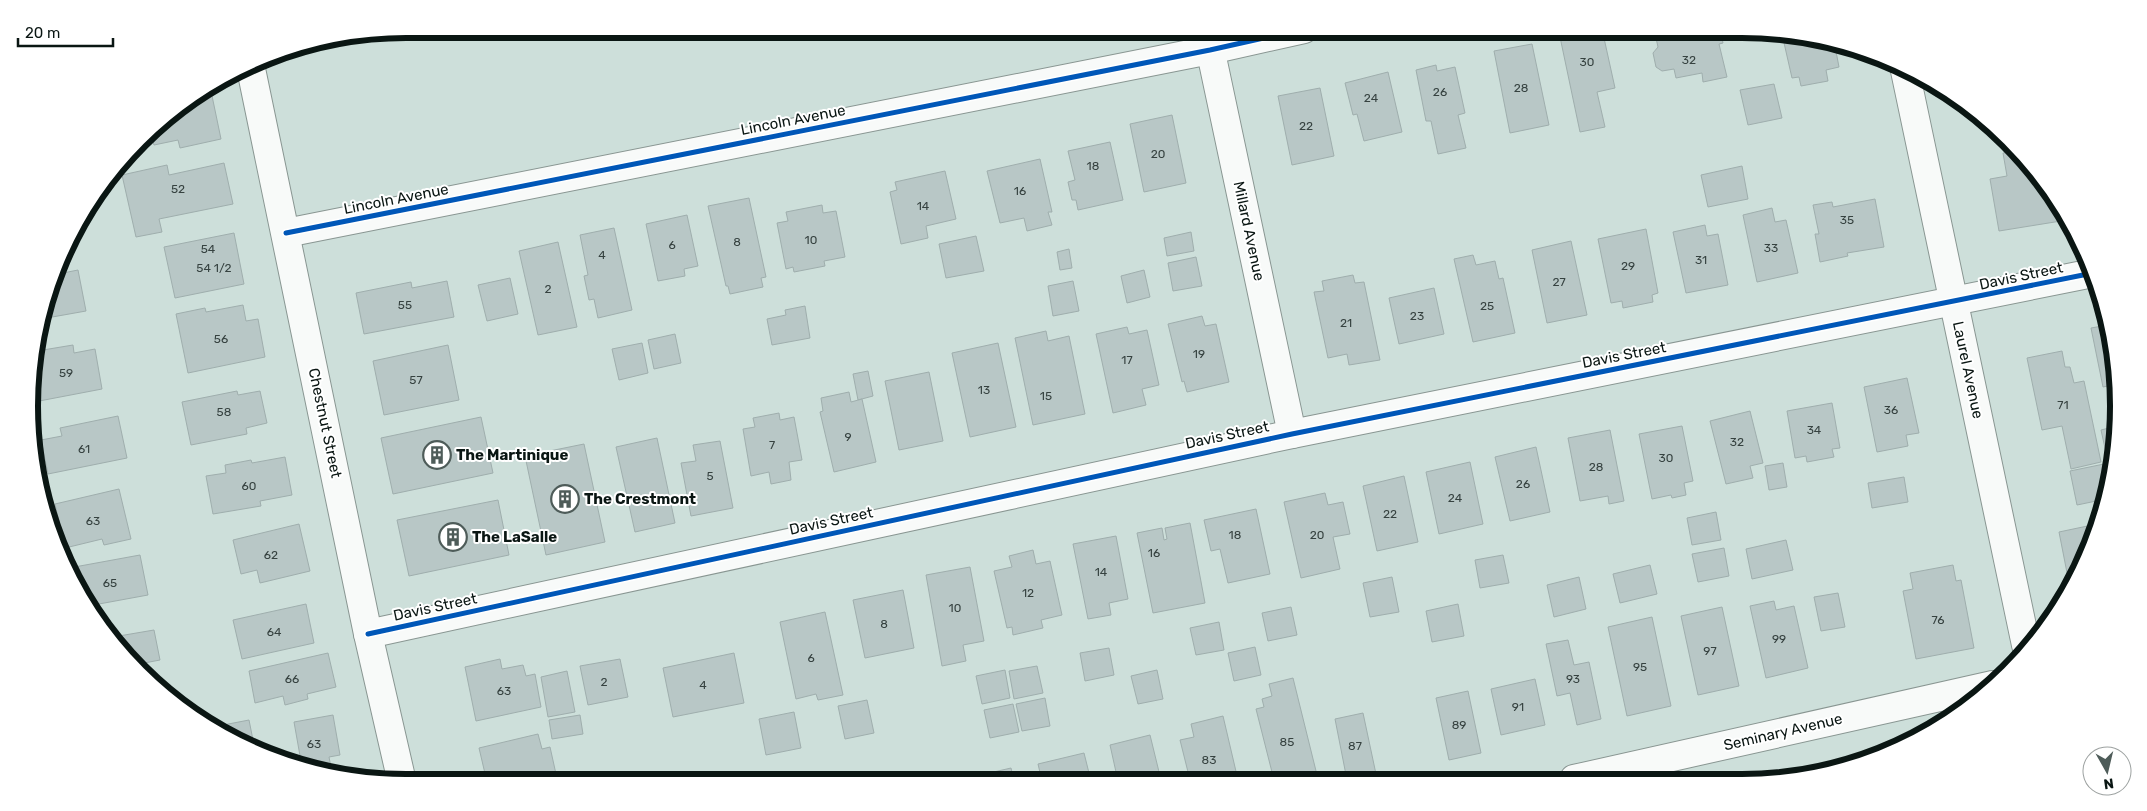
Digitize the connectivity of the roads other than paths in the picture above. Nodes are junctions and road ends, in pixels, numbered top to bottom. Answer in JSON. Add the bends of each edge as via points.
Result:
{"nodes":[{"id":1,"x":1208,"y":39,"type":"edge"},
{"id":2,"x":252,"y":71,"type":"edge"},
{"id":3,"x":1906,"y":76,"type":"edge"},
{"id":4,"x":286,"y":233,"type":"junction"},
{"id":5,"x":2085,"y":275,"type":"edge"},
{"id":6,"x":1953,"y":302,"type":"junction"},
{"id":7,"x":1292,"y":434,"type":"junction"},
{"id":8,"x":368,"y":634,"type":"junction"},
{"id":9,"x":2025,"y":640,"type":"edge"},
{"id":10,"x":1974,"y":690,"type":"edge"},
{"id":11,"x":400,"y":774,"type":"edge"},
{"id":12,"x":1601,"y":774,"type":"edge"}],
"edges":[{"from":1,"to":4,"type":"street","name":"Lincoln Avenue"},
{"from":1,"to":7,"type":"street","name":"Millard Avenue"},
{"from":2,"to":4,"type":"street","name":"Chestnut Street"},
{"from":3,"to":6,"type":"street","name":"Laurel Avenue"},
{"from":4,"to":8,"type":"street","name":"Chestnut Street"},
{"from":5,"to":6,"type":"street","name":"Davis Street"},
{"from":6,"to":7,"type":"street","name":"Davis Street"},
{"from":6,"to":9,"type":"street","name":"Laurel Avenue"},
{"from":7,"to":8,"type":"street","name":"Davis Street"},
{"from":8,"to":11,"type":"street","name":"Chestnut Street"},
{"from":10,"to":12,"type":"street","name":"Seminary Avenue"}]}
